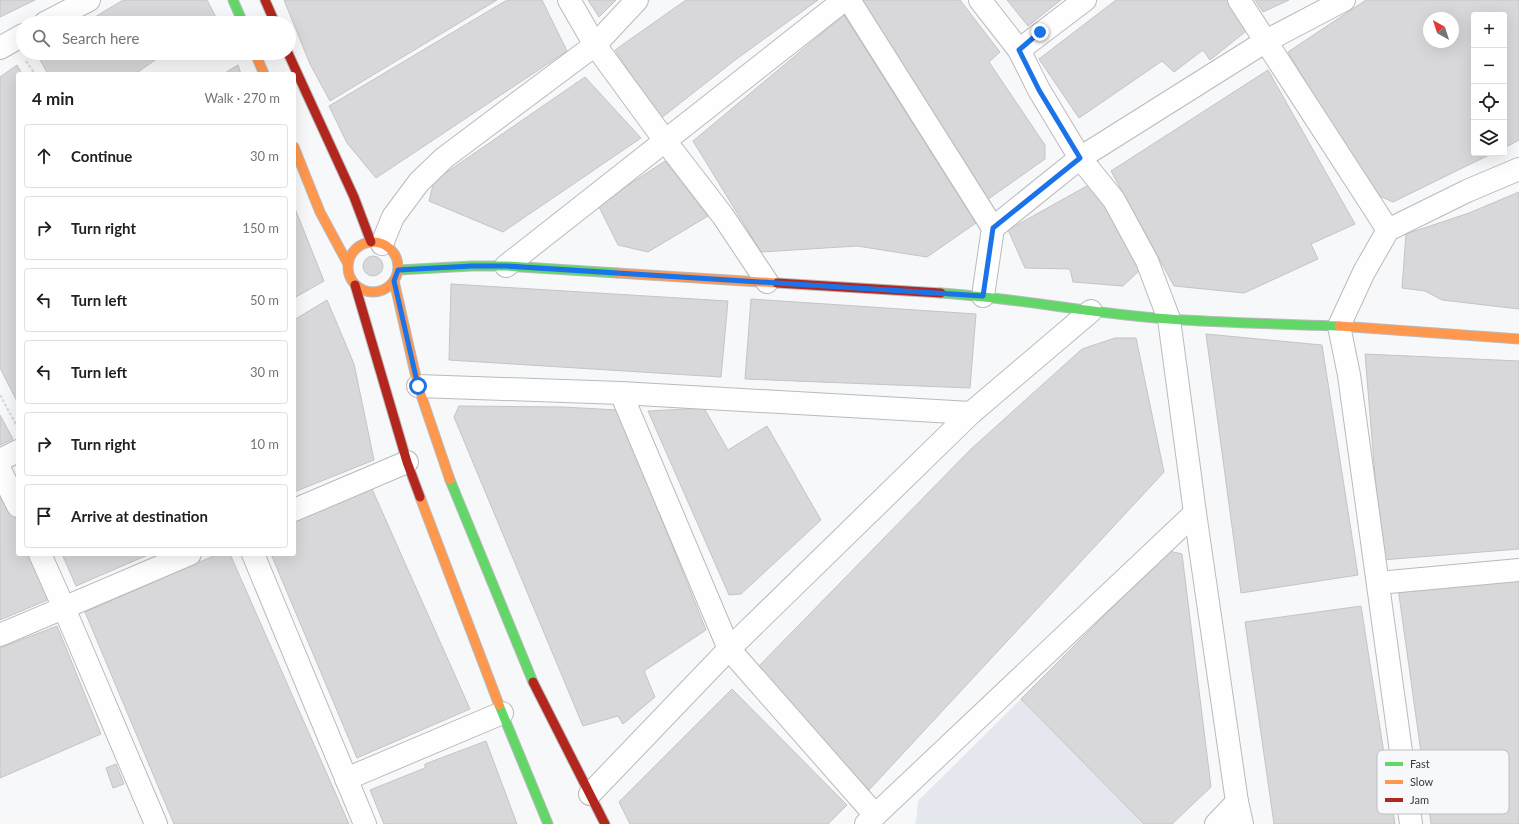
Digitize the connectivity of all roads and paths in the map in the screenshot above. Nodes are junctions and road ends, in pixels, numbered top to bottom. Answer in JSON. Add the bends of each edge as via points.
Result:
{"nodes":[{"id":1,"x":89,"y":0,"type":"edge"},
{"id":2,"x":265,"y":0,"type":"edge"},
{"id":3,"x":569,"y":0,"type":"edge"},
{"id":4,"x":636,"y":0,"type":"edge"},
{"id":5,"x":844,"y":0,"type":"edge"},
{"id":6,"x":849,"y":0,"type":"edge"},
{"id":7,"x":980,"y":0,"type":"edge"},
{"id":8,"x":1085,"y":0,"type":"edge"},
{"id":9,"x":1239,"y":0,"type":"edge"},
{"id":10,"x":1344,"y":0,"type":"edge"},
{"id":11,"x":58,"y":16,"type":"edge"},
{"id":12,"x":272,"y":16,"type":"edge"},
{"id":13,"x":16,"y":39,"type":"edge"},
{"id":14,"x":1266,"y":41,"type":"junction"},
{"id":15,"x":595,"y":44,"type":"junction"},
{"id":16,"x":0,"y":48,"type":"edge"},
{"id":17,"x":1019,"y":50,"type":"junction"},
{"id":18,"x":258,"y":60,"type":"edge"},
{"id":19,"x":291,"y":60,"type":"edge"},
{"id":20,"x":263,"y":72,"type":"edge"},
{"id":21,"x":666,"y":142,"type":"junction"},
{"id":22,"x":296,"y":152,"type":"edge"},
{"id":23,"x":1080,"y":158,"type":"junction"},
{"id":24,"x":1519,"y":168,"type":"edge"},
{"id":25,"x":993,"y":228,"type":"junction"},
{"id":26,"x":1388,"y":230,"type":"junction"},
{"id":27,"x":376,"y":243,"type":"junction"},
{"id":28,"x":348,"y":264,"type":"junction"},
{"id":29,"x":506,"y":266,"type":"junction"},
{"id":30,"x":398,"y":270,"type":"junction"},
{"id":31,"x":394,"y":281,"type":"junction"},
{"id":32,"x":767,"y":282,"type":"junction"},
{"id":33,"x":355,"y":285,"type":"junction"},
{"id":34,"x":983,"y":296,"type":"junction"},
{"id":35,"x":1091,"y":311,"type":"junction"},
{"id":36,"x":1169,"y":319,"type":"junction"},
{"id":37,"x":1339,"y":326,"type":"junction"},
{"id":38,"x":1519,"y":339,"type":"edge"},
{"id":39,"x":418,"y":386,"type":"junction"},
{"id":40,"x":621,"y":393,"type":"junction"},
{"id":41,"x":0,"y":395,"type":"edge"},
{"id":42,"x":971,"y":412,"type":"junction"},
{"id":43,"x":16,"y":424,"type":"edge"},
{"id":44,"x":16,"y":452,"type":"edge"},
{"id":45,"x":0,"y":460,"type":"edge"},
{"id":46,"x":407,"y":462,"type":"junction"},
{"id":47,"x":0,"y":470,"type":"edge"},
{"id":48,"x":16,"y":502,"type":"edge"},
{"id":49,"x":296,"y":509,"type":"edge"},
{"id":50,"x":1195,"y":513,"type":"junction"},
{"id":51,"x":41,"y":556,"type":"edge"},
{"id":52,"x":185,"y":556,"type":"edge"},
{"id":53,"x":254,"y":556,"type":"edge"},
{"id":54,"x":1519,"y":570,"type":"edge"},
{"id":55,"x":1378,"y":583,"type":"junction"},
{"id":56,"x":64,"y":608,"type":"junction"},
{"id":57,"x":0,"y":635,"type":"edge"},
{"id":58,"x":730,"y":649,"type":"junction"},
{"id":59,"x":502,"y":713,"type":"junction"},
{"id":60,"x":1401,"y":750,"type":"edge"},
{"id":61,"x":346,"y":779,"type":"junction"},
{"id":62,"x":590,"y":794,"type":"junction"},
{"id":63,"x":1237,"y":802,"type":"junction"},
{"id":64,"x":1410,"y":814,"type":"edge"},
{"id":65,"x":870,"y":820,"type":"edge"},
{"id":66,"x":156,"y":824,"type":"edge"},
{"id":67,"x":365,"y":824,"type":"edge"},
{"id":68,"x":548,"y":824,"type":"edge"},
{"id":69,"x":605,"y":824,"type":"edge"},
{"id":70,"x":1216,"y":824,"type":"edge"},
{"id":71,"x":1242,"y":824,"type":"edge"},
{"id":72,"x":1411,"y":824,"type":"edge"}],
"edges":[{"from":1,"to":11,"type":"street"},
{"from":2,"to":12,"type":"street"},
{"from":3,"to":15,"type":"street"},
{"from":4,"to":15,"type":"street"},
{"from":5,"to":21,"type":"street"},
{"from":6,"to":25,"type":"street"},
{"from":7,"to":17,"type":"street"},
{"from":8,"to":17,"type":"street"},
{"from":9,"to":14,"type":"street"},
{"from":10,"to":14,"type":"street"},
{"from":13,"to":16,"type":"street"},
{"from":14,"to":23,"type":"street"},
{"from":14,"to":26,"type":"street"},
{"from":15,"to":21,"type":"street"},
{"from":15,"to":27,"type":"street","via":[[444,158],[407,196]]},
{"from":17,"to":23,"type":"street","via":[[1039,90]]},
{"from":18,"to":20,"type":"street"},
{"from":19,"to":27,"type":"street","via":[[336,162]]},
{"from":21,"to":29,"type":"street"},
{"from":21,"to":32,"type":"street","via":[[723,216]]},
{"from":22,"to":28,"type":"street","via":[[320,212]]},
{"from":23,"to":25,"type":"street"},
{"from":23,"to":36,"type":"street","via":[[1114,200],[1147,261]]},
{"from":24,"to":26,"type":"street"},
{"from":25,"to":34,"type":"street"},
{"from":26,"to":37,"type":"street","via":[[1364,272]]},
{"from":27,"to":28,"type":"street","via":[[360,246],[352,253]]},
{"from":27,"to":30,"type":"street","via":[[391,250],[397,259]]},
{"from":28,"to":33,"type":"street","via":[[349,275]]},
{"from":29,"to":30,"type":"street"},
{"from":29,"to":32,"type":"street"},
{"from":30,"to":31,"type":"street"},
{"from":31,"to":33,"type":"street","via":[[386,289],[375,292],[364,291]]},
{"from":31,"to":39,"type":"street"},
{"from":32,"to":34,"type":"street"},
{"from":33,"to":46,"type":"street"},
{"from":34,"to":35,"type":"street"},
{"from":35,"to":36,"type":"street"},
{"from":35,"to":42,"type":"street"},
{"from":36,"to":37,"type":"street"},
{"from":36,"to":50,"type":"street"},
{"from":37,"to":38,"type":"street"},
{"from":37,"to":55,"type":"street","via":[[1349,375]]},
{"from":39,"to":40,"type":"street"},
{"from":39,"to":62,"type":"street","via":[[468,523],[538,693]]},
{"from":40,"to":42,"type":"street"},
{"from":40,"to":58,"type":"street"},
{"from":41,"to":43,"type":"path"},
{"from":42,"to":58,"type":"street"},
{"from":44,"to":45,"type":"street"},
{"from":46,"to":49,"type":"street"},
{"from":46,"to":59,"type":"street"},
{"from":47,"to":48,"type":"street"},
{"from":50,"to":63,"type":"street"},
{"from":50,"to":65,"type":"street"},
{"from":51,"to":56,"type":"street"},
{"from":52,"to":56,"type":"street"},
{"from":53,"to":61,"type":"street"},
{"from":54,"to":55,"type":"street"},
{"from":55,"to":60,"type":"street"},
{"from":56,"to":57,"type":"street"},
{"from":56,"to":66,"type":"street"},
{"from":58,"to":62,"type":"street"},
{"from":58,"to":65,"type":"street"},
{"from":59,"to":61,"type":"street"},
{"from":59,"to":68,"type":"street"},
{"from":61,"to":67,"type":"street"},
{"from":62,"to":69,"type":"street"},
{"from":63,"to":70,"type":"street"},
{"from":63,"to":71,"type":"street"},
{"from":64,"to":72,"type":"street"}]}
